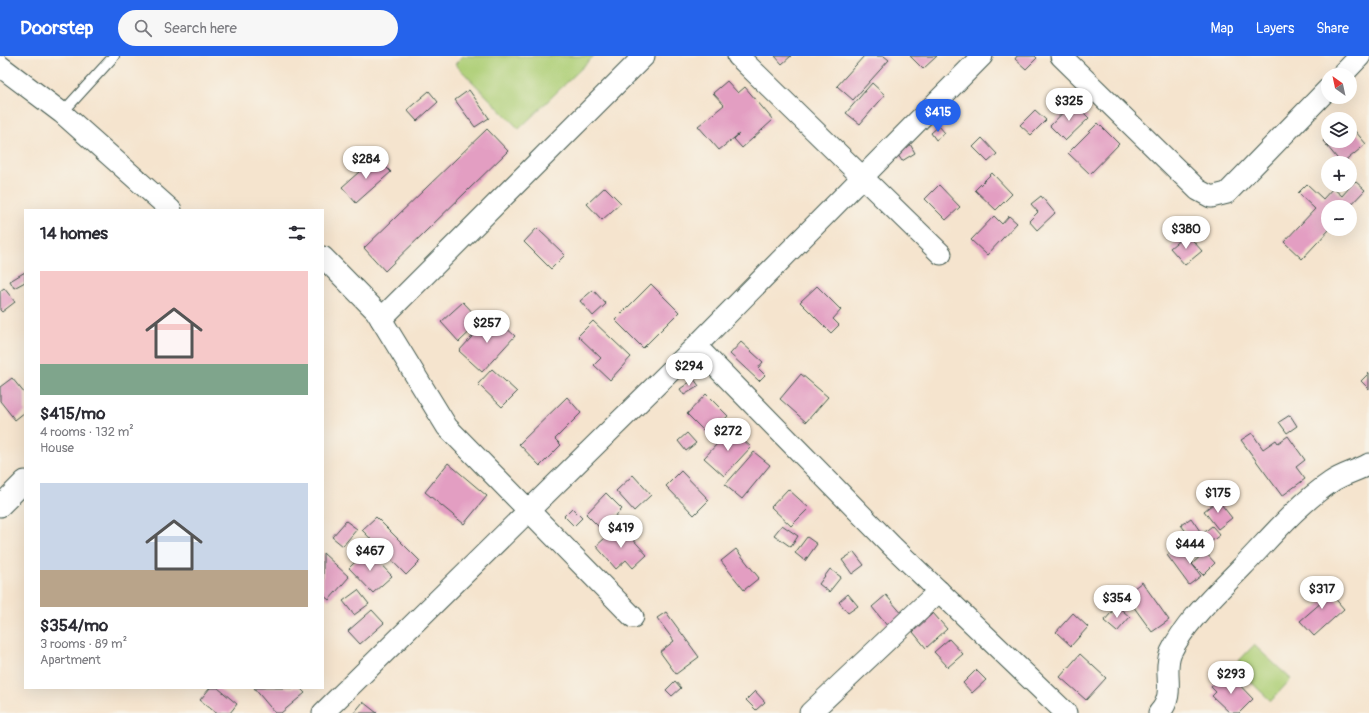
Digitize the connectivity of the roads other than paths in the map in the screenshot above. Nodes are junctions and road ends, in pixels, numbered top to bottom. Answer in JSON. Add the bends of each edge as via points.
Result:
{"nodes":[{"id":1,"x":114,"y":56,"type":"edge"},
{"id":2,"x":644,"y":56,"type":"edge"},
{"id":3,"x":738,"y":56,"type":"edge"},
{"id":4,"x":982,"y":56,"type":"edge"},
{"id":5,"x":1061,"y":56,"type":"edge"},
{"id":6,"x":1362,"y":56,"type":"edge"},
{"id":7,"x":1369,"y":60,"type":"edge"},
{"id":8,"x":0,"y":66,"type":"edge"},
{"id":9,"x":1349,"y":68,"type":"edge"},
{"id":10,"x":1321,"y":96,"type":"edge"},
{"id":11,"x":62,"y":113,"type":"junction"},
{"id":12,"x":862,"y":177,"type":"junction"},
{"id":13,"x":170,"y":209,"type":"edge"},
{"id":14,"x":941,"y":254,"type":"dead end"},
{"id":15,"x":324,"y":258,"type":"edge"},
{"id":16,"x":381,"y":319,"type":"junction"},
{"id":17,"x":696,"y":346,"type":"junction"},
{"id":18,"x":1369,"y":464,"type":"edge"},
{"id":19,"x":24,"y":482,"type":"edge"},
{"id":20,"x":0,"y":506,"type":"edge"},
{"id":21,"x":529,"y":510,"type":"junction"},
{"id":22,"x":939,"y":591,"type":"junction"},
{"id":23,"x":633,"y":617,"type":"dead end"},
{"id":24,"x":323,"y":713,"type":"edge"},
{"id":25,"x":810,"y":713,"type":"edge"},
{"id":26,"x":1066,"y":713,"type":"edge"},
{"id":27,"x":1159,"y":713,"type":"edge"}],
"edges":[{"from":1,"to":11,"type":"lane"},
{"from":2,"to":16,"type":"street"},
{"from":3,"to":12,"type":"street"},
{"from":4,"to":12,"type":"street"},
{"from":5,"to":10,"type":"street","via":[[1198,190],[1211,197],[1227,193]]},
{"from":6,"to":7,"type":"street"},
{"from":6,"to":9,"type":"street"},
{"from":8,"to":11,"type":"street"},
{"from":11,"to":13,"type":"street"},
{"from":12,"to":14,"type":"street"},
{"from":12,"to":17,"type":"street"},
{"from":15,"to":16,"type":"street"},
{"from":16,"to":21,"type":"street","via":[[447,427]]},
{"from":17,"to":21,"type":"street"},
{"from":17,"to":22,"type":"street"},
{"from":18,"to":27,"type":"street","via":[[1332,481],[1314,495],[1197,615],[1171,653],[1168,666],[1168,698]]},
{"from":19,"to":20,"type":"street"},
{"from":21,"to":23,"type":"street"},
{"from":21,"to":24,"type":"street"},
{"from":22,"to":25,"type":"street"},
{"from":22,"to":26,"type":"street"}]}
